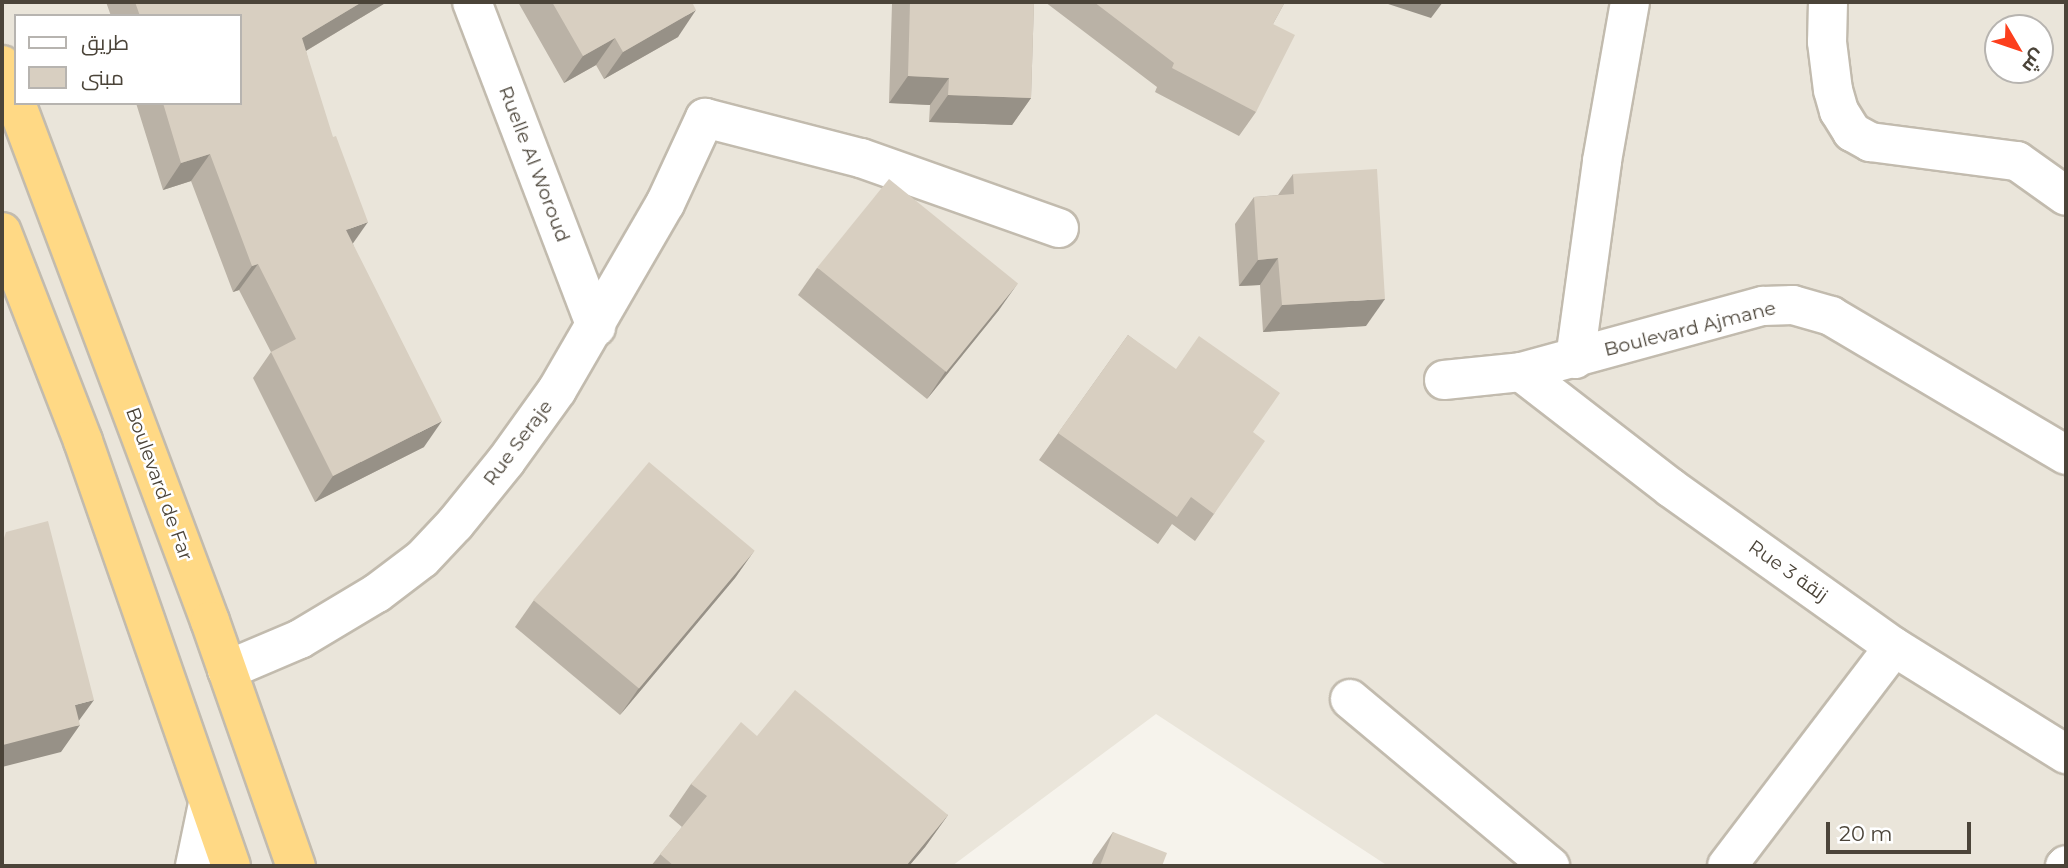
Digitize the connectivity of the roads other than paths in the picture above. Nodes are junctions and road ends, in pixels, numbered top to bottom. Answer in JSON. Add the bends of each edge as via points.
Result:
{"nodes":[{"id":1,"x":472,"y":2,"type":"edge"},
{"id":2,"x":1630,"y":2,"type":"edge"},
{"id":3,"x":1828,"y":2,"type":"edge"},
{"id":4,"x":2,"y":65,"type":"edge"},
{"id":5,"x":14,"y":98,"type":"edge"},
{"id":6,"x":17,"y":105,"type":"edge"},
{"id":7,"x":2066,"y":196,"type":"edge"},
{"id":8,"x":1059,"y":228,"type":"dead end"},
{"id":9,"x":2,"y":232,"type":"edge"},
{"id":10,"x":596,"y":327,"type":"junction"},
{"id":11,"x":1575,"y":359,"type":"junction"},
{"id":12,"x":1521,"y":372,"type":"junction"},
{"id":13,"x":1444,"y":380,"type":"dead end"},
{"id":14,"x":2066,"y":455,"type":"edge"},
{"id":15,"x":1894,"y":647,"type":"junction"},
{"id":16,"x":227,"y":670,"type":"junction"},
{"id":17,"x":1350,"y":699,"type":"dead end"},
{"id":18,"x":2066,"y":754,"type":"edge"},
{"id":19,"x":208,"y":804,"type":"junction"},
{"id":20,"x":195,"y":866,"type":"edge"},
{"id":21,"x":232,"y":866,"type":"edge"},
{"id":22,"x":296,"y":866,"type":"edge"},
{"id":23,"x":1550,"y":866,"type":"edge"},
{"id":24,"x":1727,"y":866,"type":"edge"}],
"edges":[{"from":1,"to":10,"type":"street","name":"Ruelle Al Woroud"},
{"from":2,"to":11,"type":"street"},
{"from":3,"to":7,"type":"street","via":[[1833,90],[1852,132],[1870,142],[2017,161]]},
{"from":4,"to":5,"type":"highway","name":"Boulevard de Far"},
{"from":6,"to":16,"type":"highway","name":"Boulevard de Far"},
{"from":8,"to":10,"type":"street","name":"Rue Seraje","via":[[861,158],[705,118],[665,204]]},
{"from":9,"to":19,"type":"highway","via":[[83,441]]},
{"from":10,"to":16,"type":"street","name":"Rue Seraje","via":[[506,461],[422,559],[341,616]]},
{"from":11,"to":12,"type":"street","name":"Boulevard Ajmane"},
{"from":11,"to":14,"type":"street","name":"Boulevard Ajmane","via":[[1763,306],[1793,305],[1831,316]]},
{"from":12,"to":13,"type":"street","name":"Boulevard Ajmane"},
{"from":12,"to":15,"type":"street","name":"Rue 3 زنقة","via":[[1671,488]]},
{"from":15,"to":18,"type":"street","name":"Rue 3 زنقة"},
{"from":15,"to":24,"type":"street"},
{"from":16,"to":22,"type":"highway","name":"Boulevard de Far"},
{"from":17,"to":23,"type":"street"},
{"from":19,"to":20,"type":"street"},
{"from":19,"to":21,"type":"highway"}]}
